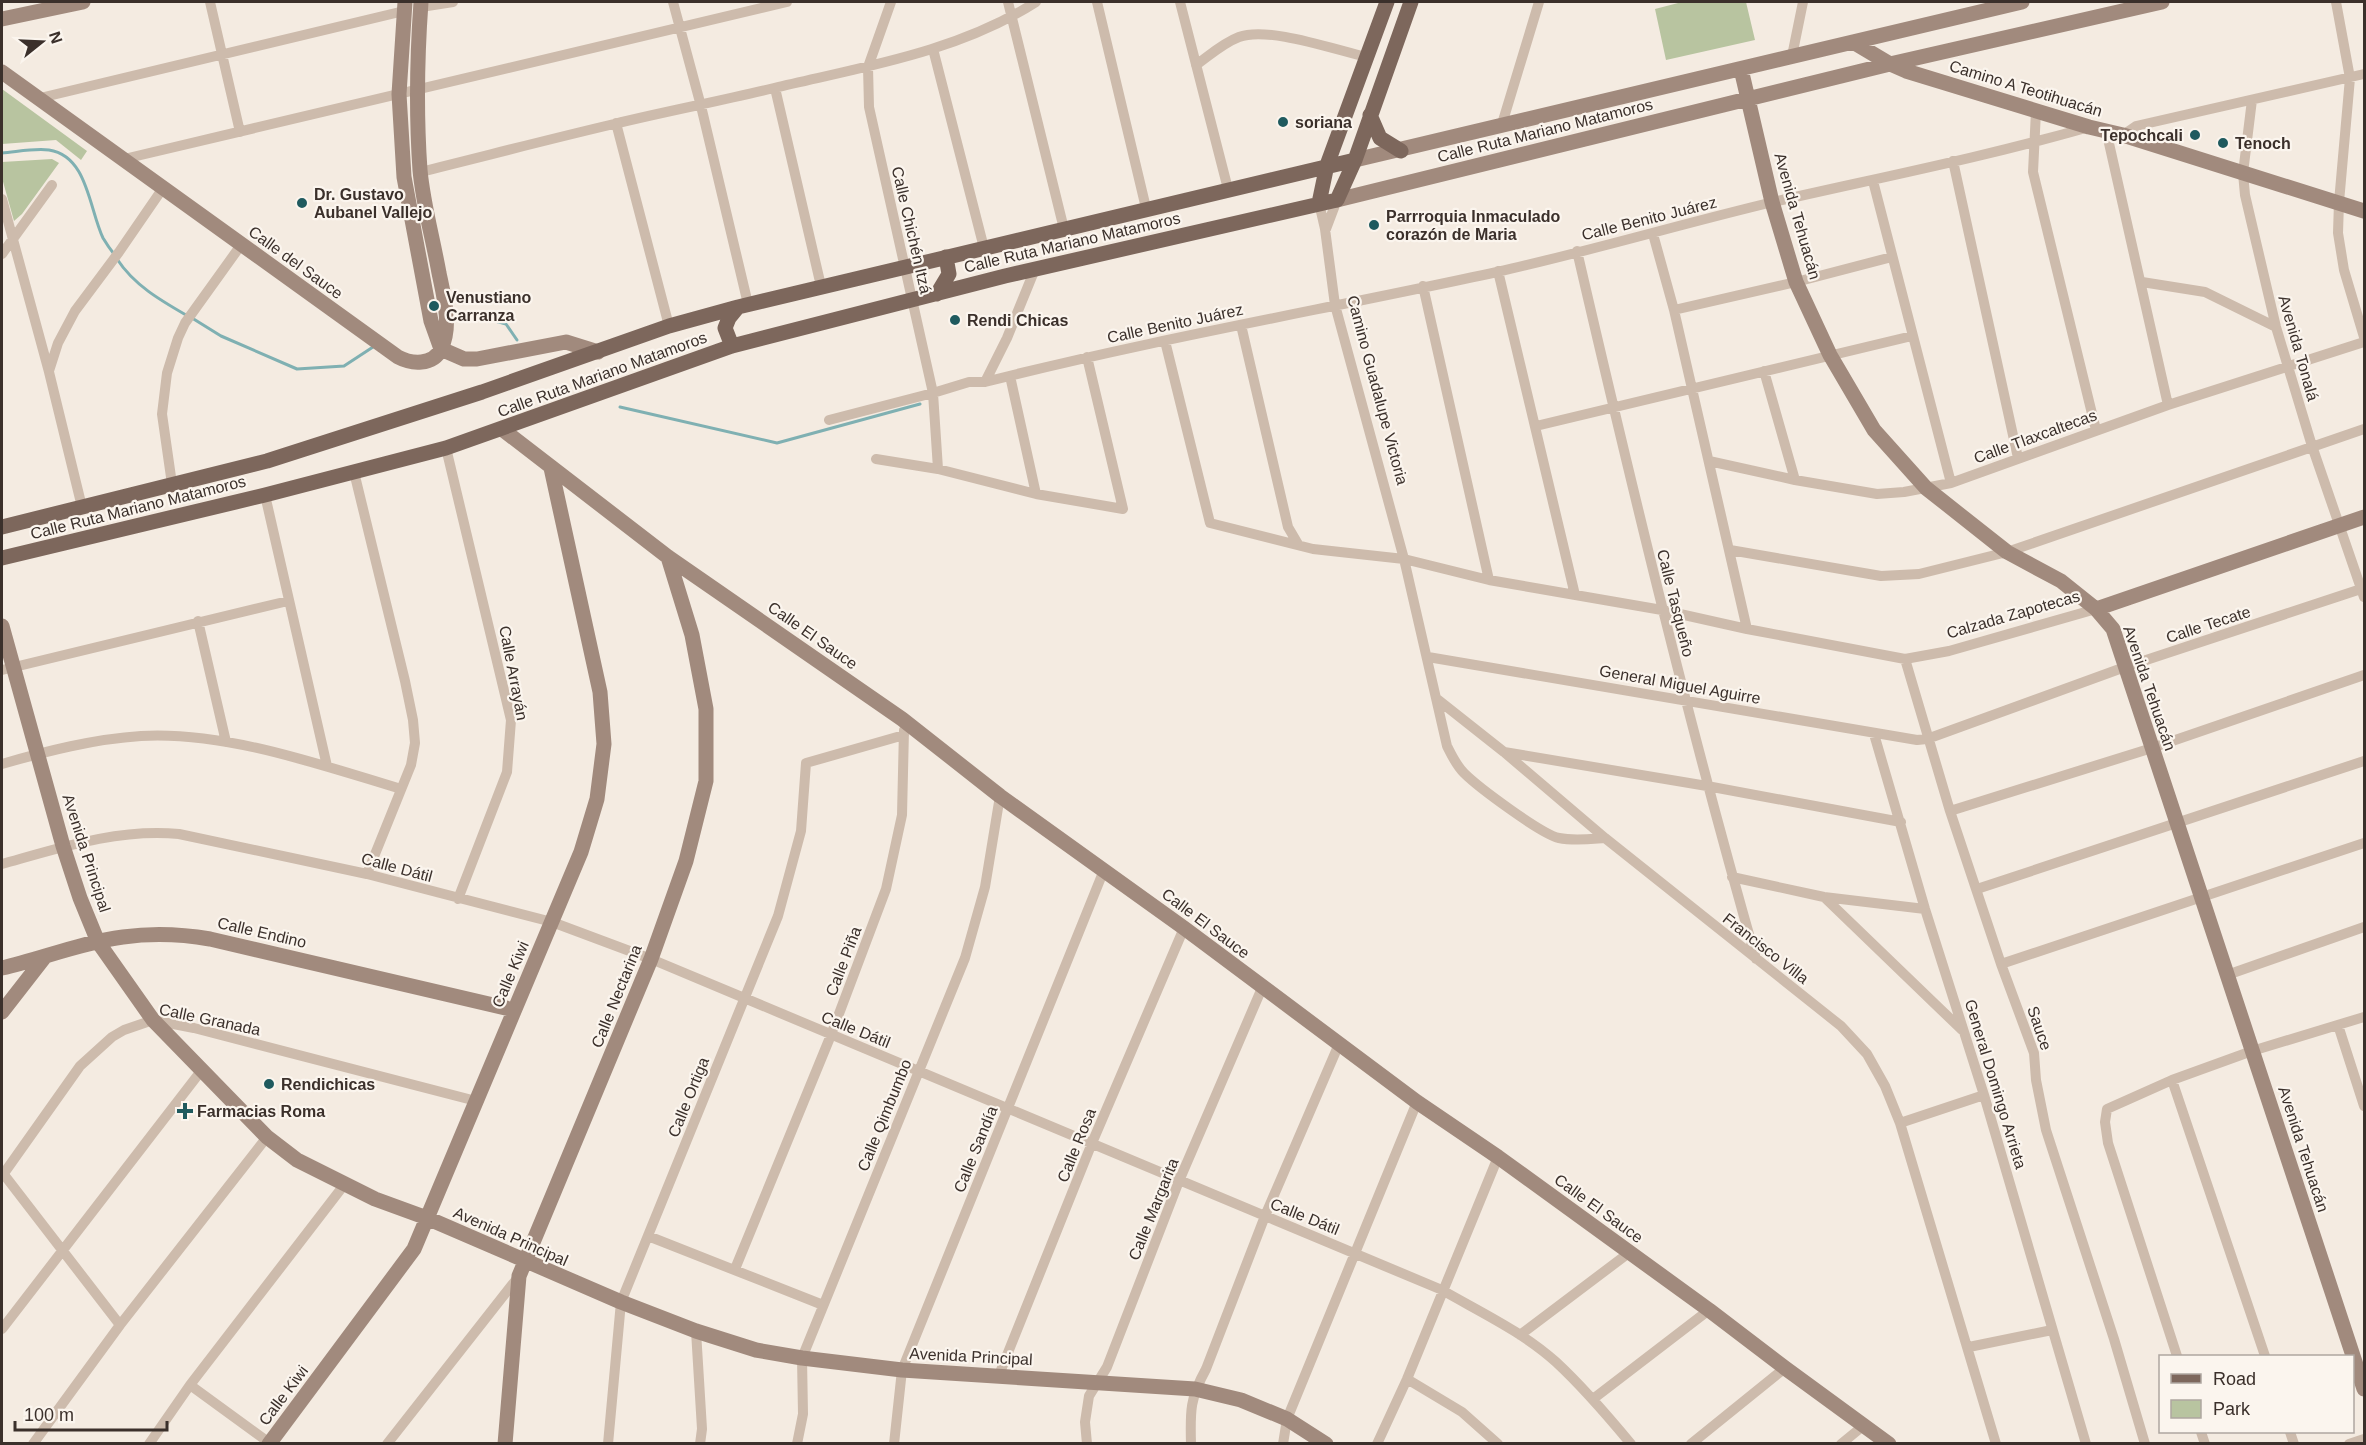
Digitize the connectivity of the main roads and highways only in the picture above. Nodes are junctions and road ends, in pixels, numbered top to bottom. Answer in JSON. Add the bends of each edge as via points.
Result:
{"nodes":[{"id":1,"x":1387,"y":2,"type":"edge"},
{"id":2,"x":1411,"y":2,"type":"edge"},
{"id":3,"x":1370,"y":115,"type":"junction"},
{"id":4,"x":1401,"y":151,"type":"road end"},
{"id":5,"x":1355,"y":160,"type":"junction"},
{"id":6,"x":1327,"y":165,"type":"junction"},
{"id":7,"x":1337,"y":200,"type":"joint"},
{"id":8,"x":1319,"y":203,"type":"junction"},
{"id":9,"x":946,"y":257,"type":"junction"},
{"id":10,"x":937,"y":294,"type":"junction"},
{"id":11,"x":743,"y":306,"type":"junction"},
{"id":12,"x":732,"y":346,"type":"junction"},
{"id":13,"x":2,"y":527,"type":"edge"},
{"id":14,"x":2,"y":558,"type":"edge"}],
"edges":[{"from":1,"to":6,"type":"main road","name":"Camino Guadalupe Victoria"},
{"from":2,"to":3,"type":"main road","name":"Camino Guadalupe Victoria"},
{"from":3,"to":4,"type":"main road","via":[[1380,138]]},
{"from":3,"to":5,"type":"main road","name":"Camino Guadalupe Victoria"},
{"from":5,"to":6,"type":"main road","name":"Calle Ruta Mariano Matamoros"},
{"from":5,"to":7,"type":"main road","name":"Camino Guadalupe Victoria"},
{"from":6,"to":8,"type":"main road","name":"Camino Guadalupe Victoria"},
{"from":6,"to":9,"type":"main road","name":"Calle Ruta Mariano Matamoros"},
{"from":7,"to":8,"type":"main road","name":"Calle Ruta Mariano Matamoros"},
{"from":8,"to":10,"type":"main road","name":"Calle Ruta Mariano Matamoros"},
{"from":9,"to":10,"type":"main road","via":[[948,274]]},
{"from":9,"to":11,"type":"main road","name":"Calle Ruta Mariano Matamoros"},
{"from":10,"to":12,"type":"main road","name":"Calle Ruta Mariano Matamoros"},
{"from":11,"to":12,"type":"main road","via":[[729,318],[725,328]]},
{"from":11,"to":13,"type":"main road","name":"Calle Ruta Mariano Matamoros","via":[[669,326],[482,392],[267,461]]},
{"from":12,"to":14,"type":"main road","name":"Calle Ruta Mariano Matamoros","via":[[446,448]]}]}
